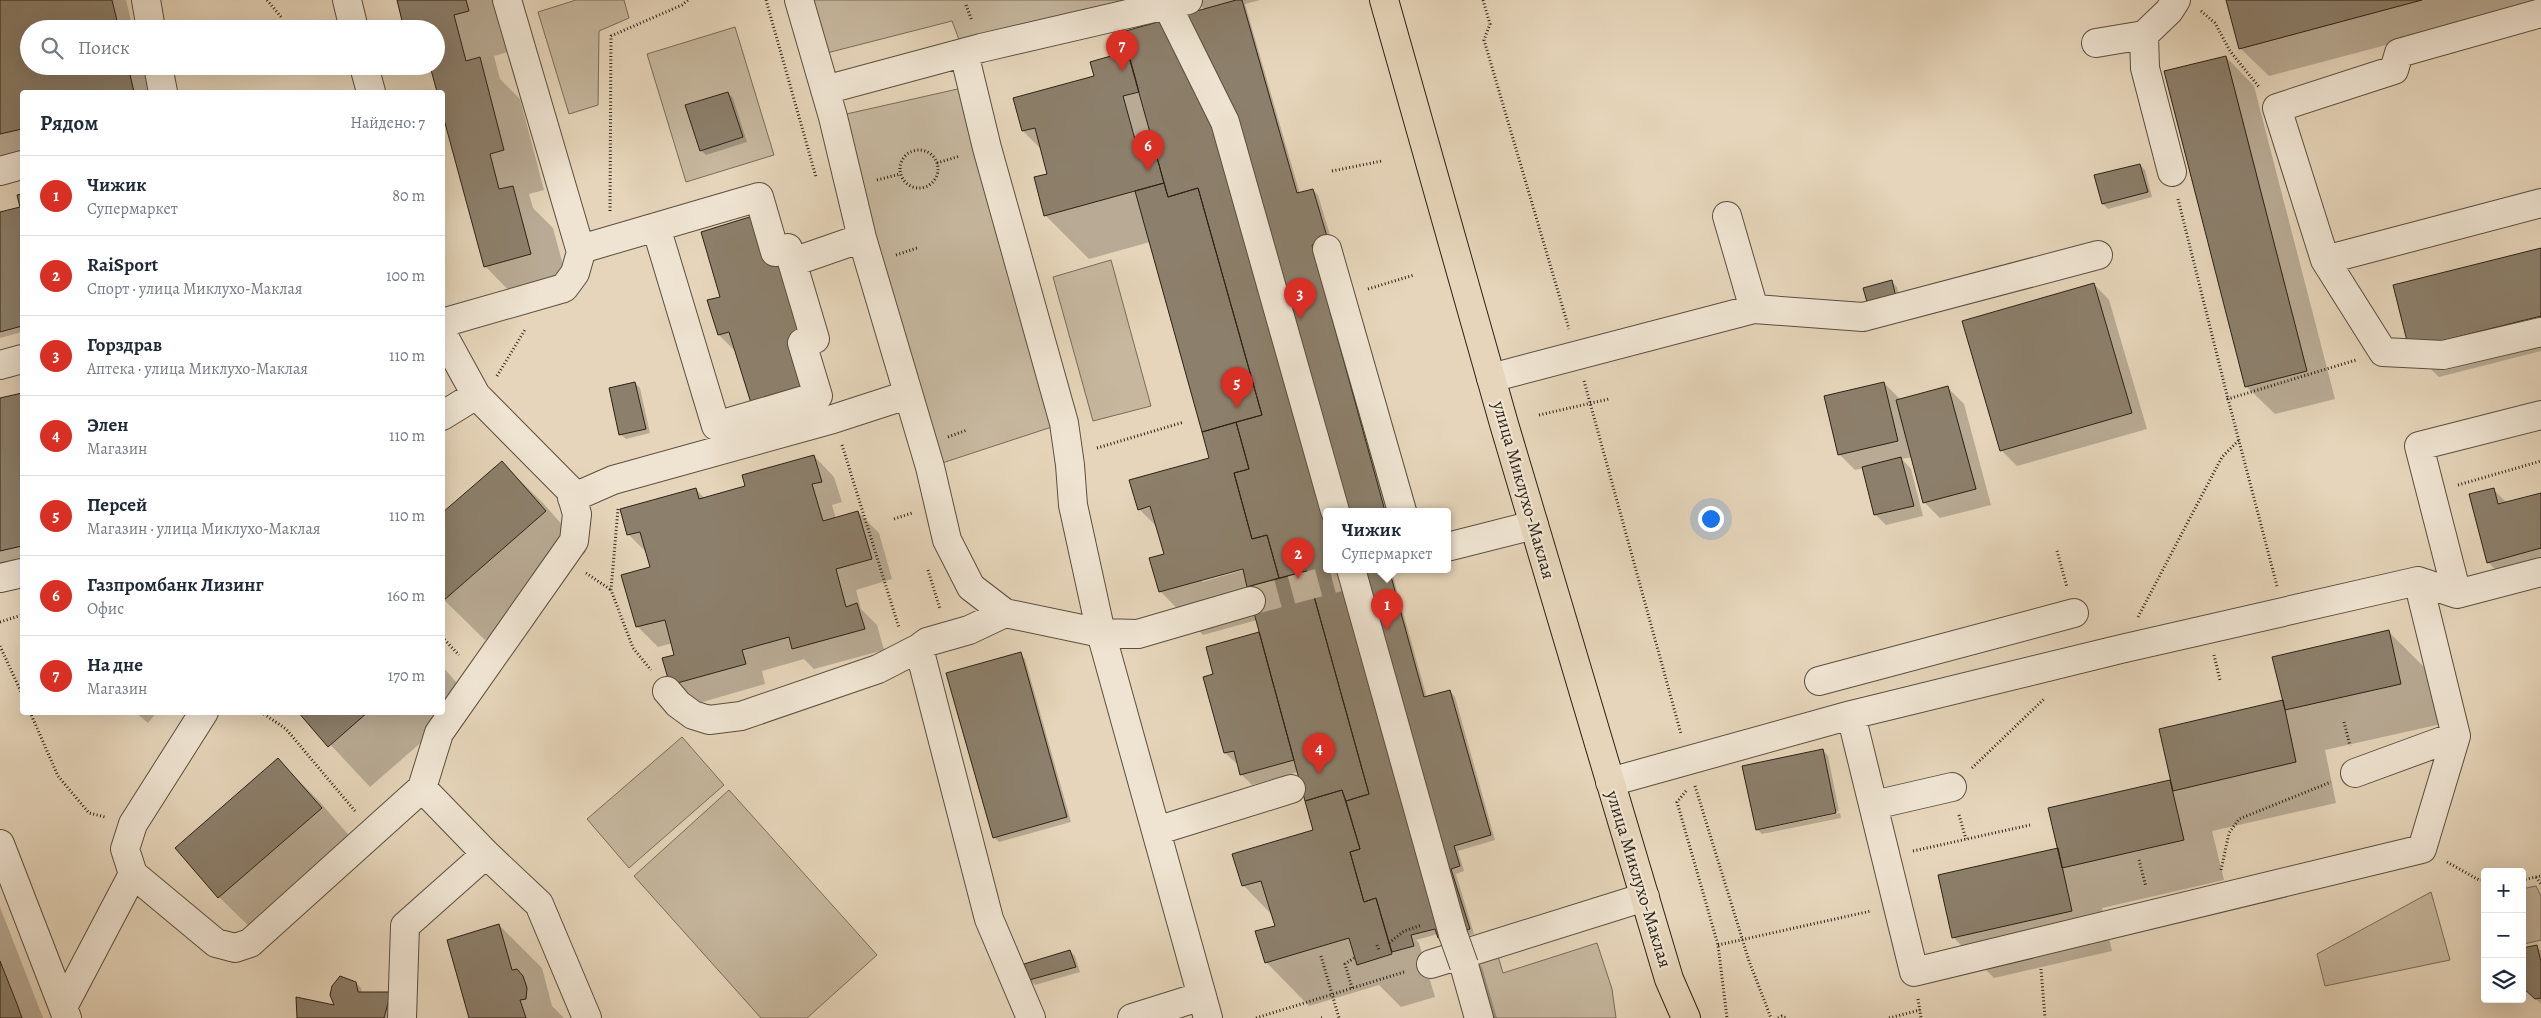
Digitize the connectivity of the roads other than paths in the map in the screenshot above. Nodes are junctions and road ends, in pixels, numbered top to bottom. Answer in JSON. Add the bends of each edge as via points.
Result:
{"nodes":[{"id":1,"x":146,"y":0,"type":"edge"},
{"id":2,"x":347,"y":0,"type":"edge"},
{"id":3,"x":506,"y":0,"type":"edge"},
{"id":4,"x":799,"y":0,"type":"edge"},
{"id":5,"x":1384,"y":0,"type":"edge"},
{"id":6,"x":1178,"y":2,"type":"edge"},
{"id":7,"x":2185,"y":3,"type":"edge"},
{"id":8,"x":1127,"y":7,"type":"edge"},
{"id":9,"x":2541,"y":13,"type":"edge"},
{"id":10,"x":149,"y":20,"type":"edge"},
{"id":11,"x":352,"y":20,"type":"edge"},
{"id":12,"x":2144,"y":35,"type":"junction"},
{"id":13,"x":2096,"y":43,"type":"dead end"},
{"id":14,"x":964,"y":53,"type":"junction"},
{"id":15,"x":160,"y":75,"type":"edge"},
{"id":16,"x":366,"y":75,"type":"edge"},
{"id":17,"x":163,"y":90,"type":"edge"},
{"id":18,"x":370,"y":90,"type":"edge"},
{"id":19,"x":825,"y":90,"type":"junction"},
{"id":20,"x":20,"y":166,"type":"edge"},
{"id":21,"x":0,"y":171,"type":"edge"},
{"id":22,"x":2172,"y":172,"type":"road end"},
{"id":23,"x":2541,"y":203,"type":"edge"},
{"id":24,"x":1727,"y":216,"type":"dead end"},
{"id":25,"x":656,"y":227,"type":"junction"},
{"id":26,"x":862,"y":238,"type":"junction"},
{"id":27,"x":1327,"y":249,"type":"dead end"},
{"id":28,"x":581,"y":250,"type":"junction"},
{"id":29,"x":2098,"y":255,"type":"dead end"},
{"id":30,"x":2325,"y":260,"type":"junction"},
{"id":31,"x":792,"y":262,"type":"junction"},
{"id":32,"x":1754,"y":309,"type":"junction"},
{"id":33,"x":445,"y":321,"type":"edge"},
{"id":34,"x":2541,"y":332,"type":"edge"},
{"id":35,"x":445,"y":338,"type":"edge"},
{"id":36,"x":20,"y":360,"type":"edge"},
{"id":37,"x":0,"y":365,"type":"edge"},
{"id":38,"x":1491,"y":378,"type":"junction"},
{"id":39,"x":476,"y":394,"type":"junction"},
{"id":40,"x":907,"y":395,"type":"junction"},
{"id":41,"x":445,"y":414,"type":"edge"},
{"id":42,"x":2541,"y":415,"type":"edge"},
{"id":43,"x":572,"y":498,"type":"junction"},
{"id":44,"x":1333,"y":508,"type":"edge"},
{"id":45,"x":1401,"y":508,"type":"edge"},
{"id":46,"x":1534,"y":524,"type":"junction"},
{"id":47,"x":1451,"y":546,"type":"edge"},
{"id":48,"x":2541,"y":572,"type":"edge"},
{"id":49,"x":20,"y":573,"type":"edge"},
{"id":50,"x":1352,"y":573,"type":"edge"},
{"id":51,"x":0,"y":578,"type":"edge"},
{"id":52,"x":2418,"y":581,"type":"junction"},
{"id":53,"x":2457,"y":594,"type":"junction"},
{"id":54,"x":1251,"y":602,"type":"tunnel mouth"},
{"id":55,"x":1005,"y":613,"type":"junction"},
{"id":56,"x":2074,"y":613,"type":"dead end"},
{"id":57,"x":1101,"y":634,"type":"junction"},
{"id":58,"x":913,"y":651,"type":"junction"},
{"id":59,"x":1819,"y":682,"type":"dead end"},
{"id":60,"x":667,"y":691,"type":"road end"},
{"id":61,"x":202,"y":715,"type":"edge"},
{"id":62,"x":1852,"y":715,"type":"junction"},
{"id":63,"x":2456,"y":736,"type":"junction"},
{"id":64,"x":2355,"y":773,"type":"road end"},
{"id":65,"x":1610,"y":782,"type":"junction"},
{"id":66,"x":1952,"y":787,"type":"road end"},
{"id":67,"x":422,"y":788,"type":"junction"},
{"id":68,"x":1291,"y":789,"type":"dead end"},
{"id":69,"x":1874,"y":805,"type":"junction"},
{"id":70,"x":1156,"y":831,"type":"junction"},
{"id":71,"x":0,"y":844,"type":"edge"},
{"id":72,"x":486,"y":854,"type":"junction"},
{"id":73,"x":133,"y":874,"type":"junction"},
{"id":74,"x":1645,"y":897,"type":"junction"},
{"id":75,"x":1431,"y":964,"type":"road end"},
{"id":76,"x":1669,"y":979,"type":"junction"},
{"id":77,"x":1205,"y":1007,"type":"edge"},
{"id":78,"x":65,"y":1012,"type":"edge"},
{"id":79,"x":1145,"y":1016,"type":"edge"},
{"id":80,"x":402,"y":1018,"type":"edge"},
{"id":81,"x":587,"y":1018,"type":"edge"},
{"id":82,"x":1031,"y":1018,"type":"edge"},
{"id":83,"x":1479,"y":1018,"type":"edge"},
{"id":84,"x":1670,"y":1018,"type":"edge"},
{"id":85,"x":1686,"y":1018,"type":"edge"}],
"edges":[{"from":1,"to":10,"type":"lane"},
{"from":2,"to":11,"type":"lane"},
{"from":3,"to":28,"type":"lane"},
{"from":4,"to":19,"type":"lane"},
{"from":5,"to":38,"type":"main road","name":"улица Миклухо-Маклая"},
{"from":6,"to":8,"type":"lane"},
{"from":6,"to":44,"type":"lane","via":[[1225,122]]},
{"from":7,"to":12,"type":"lane","via":[[2169,10]]},
{"from":8,"to":14,"type":"lane"},
{"from":9,"to":30,"type":"lane","via":[[2399,53],[2394,70],[2277,108]]},
{"from":12,"to":13,"type":"lane"},
{"from":12,"to":22,"type":"lane","via":[[2145,68]]},
{"from":14,"to":19,"type":"lane"},
{"from":14,"to":57,"type":"lane","via":[[987,148],[1064,424],[1073,505]]},
{"from":15,"to":17,"type":"lane"},
{"from":16,"to":18,"type":"lane"},
{"from":19,"to":26,"type":"lane"},
{"from":20,"to":21,"type":"lane"},
{"from":23,"to":30,"type":"lane"},
{"from":24,"to":32,"type":"lane"},
{"from":25,"to":28,"type":"lane"},
{"from":25,"to":31,"type":"lane","via":[[759,197],[775,252],[788,248]]},
{"from":25,"to":31,"type":"lane","via":[[716,426],[818,396],[802,343],[815,339]]},
{"from":26,"to":31,"type":"lane"},
{"from":26,"to":40,"type":"lane"},
{"from":27,"to":45,"type":"lane"},
{"from":28,"to":33,"type":"lane","via":[[575,272],[564,288]]},
{"from":29,"to":32,"type":"lane","via":[[1863,317]]},
{"from":30,"to":34,"type":"lane","via":[[2383,352],[2443,355]]},
{"from":32,"to":38,"type":"lane"},
{"from":35,"to":39,"type":"lane"},
{"from":36,"to":37,"type":"lane"},
{"from":38,"to":46,"type":"main road","name":"улица Миклухо-Маклая"},
{"from":39,"to":41,"type":"lane"},
{"from":39,"to":43,"type":"lane","via":[[570,490]]},
{"from":40,"to":43,"type":"lane","via":[[619,479]]},
{"from":40,"to":55,"type":"lane","via":[[930,467],[947,540],[971,586]]},
{"from":42,"to":53,"type":"lane","via":[[2419,446]]},
{"from":43,"to":67,"type":"lane","via":[[577,514],[574,541],[439,733]]},
{"from":46,"to":47,"type":"lane"},
{"from":46,"to":65,"type":"main road","name":"улица Миклухо-Маклая"},
{"from":48,"to":53,"type":"lane"},
{"from":49,"to":51,"type":"lane"},
{"from":50,"to":83,"type":"lane","bridge":true},
{"from":52,"to":53,"type":"lane"},
{"from":52,"to":62,"type":"lane"},
{"from":52,"to":63,"type":"lane"},
{"from":54,"to":57,"type":"lane","via":[[1138,634]]},
{"from":55,"to":57,"type":"lane"},
{"from":55,"to":58,"type":"lane","via":[[969,630],[927,642]]},
{"from":56,"to":59,"type":"lane"},
{"from":57,"to":70,"type":"lane"},
{"from":58,"to":60,"type":"lane","via":[[878,669],[741,716],[709,720],[693,715]]},
{"from":58,"to":82,"type":"lane","via":[[989,919]]},
{"from":61,"to":73,"type":"lane","via":[[133,824],[125,849]]},
{"from":62,"to":65,"type":"lane"},
{"from":62,"to":69,"type":"lane"},
{"from":63,"to":64,"type":"lane"},
{"from":63,"to":69,"type":"lane","via":[[2422,849],[1914,972]]},
{"from":65,"to":74,"type":"main road","name":"улица Миклухо-Маклая"},
{"from":66,"to":69,"type":"lane"},
{"from":67,"to":72,"type":"lane"},
{"from":67,"to":73,"type":"lane","via":[[250,943],[235,948],[216,943]]},
{"from":68,"to":70,"type":"lane"},
{"from":70,"to":77,"type":"lane"},
{"from":71,"to":78,"type":"lane"},
{"from":72,"to":80,"type":"lane","via":[[405,926]]},
{"from":72,"to":81,"type":"lane","via":[[539,904]]},
{"from":73,"to":78,"type":"lane"},
{"from":74,"to":75,"type":"lane"},
{"from":74,"to":76,"type":"main road","name":"улица Миклухо-Маклая"},
{"from":76,"to":84,"type":"main road","name":"улица Миклухо-Маклая"},
{"from":76,"to":85,"type":"main road","name":"улица Миклухо-Маклая"},
{"from":77,"to":79,"type":"lane"}]}
